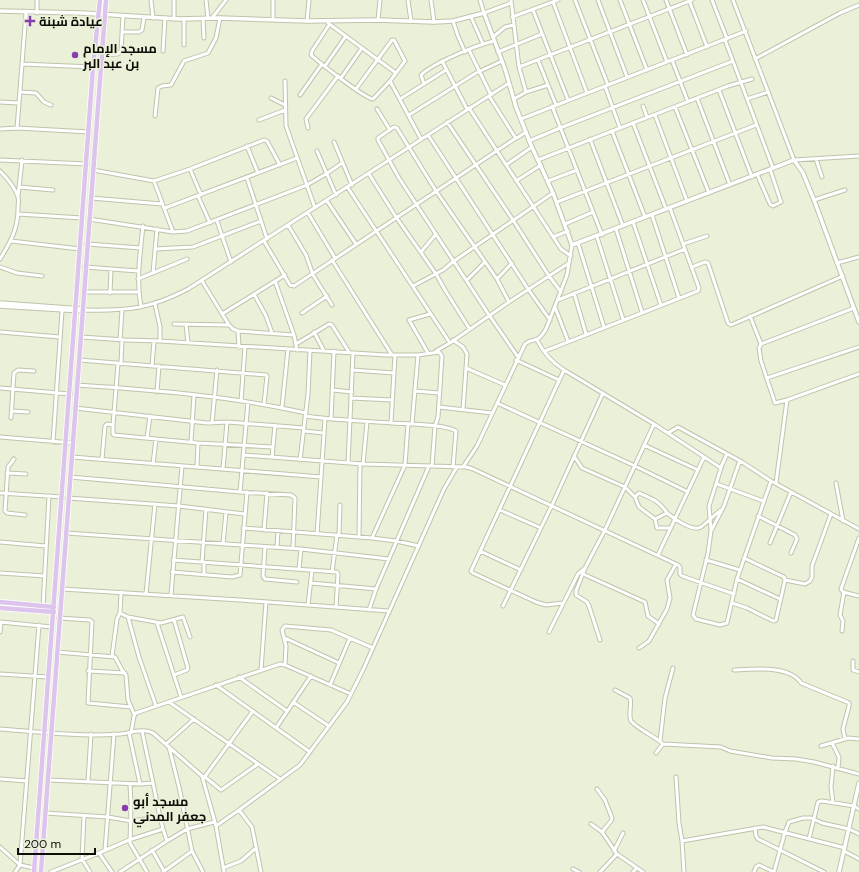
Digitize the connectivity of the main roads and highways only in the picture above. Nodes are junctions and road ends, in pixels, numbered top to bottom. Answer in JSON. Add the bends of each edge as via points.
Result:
{"nodes":[{"id":1,"x":100,"y":0,"type":"edge"},
{"id":2,"x":106,"y":0,"type":"edge"},
{"id":3,"x":54,"y":596,"type":"junction"},
{"id":4,"x":1,"y":605,"type":"edge"},
{"id":5,"x":44,"y":608,"type":"junction"},
{"id":6,"x":53,"y":609,"type":"junction"},
{"id":7,"x":60,"y":613,"type":"junction"},
{"id":8,"x":52,"y":619,"type":"junction"},
{"id":9,"x":34,"y":870,"type":"edge"},
{"id":10,"x":41,"y":872,"type":"edge"}],
"edges":[{"from":1,"to":3,"type":"main road"},
{"from":2,"to":7,"type":"main road"},
{"from":3,"to":5,"type":"main road"},
{"from":3,"to":6,"type":"main road"},
{"from":4,"to":5,"type":"main road"},
{"from":5,"to":6,"type":"main road"},
{"from":5,"to":8,"type":"main road"},
{"from":6,"to":7,"type":"main road"},
{"from":6,"to":8,"type":"main road"},
{"from":7,"to":10,"type":"main road"},
{"from":8,"to":9,"type":"main road"}]}
